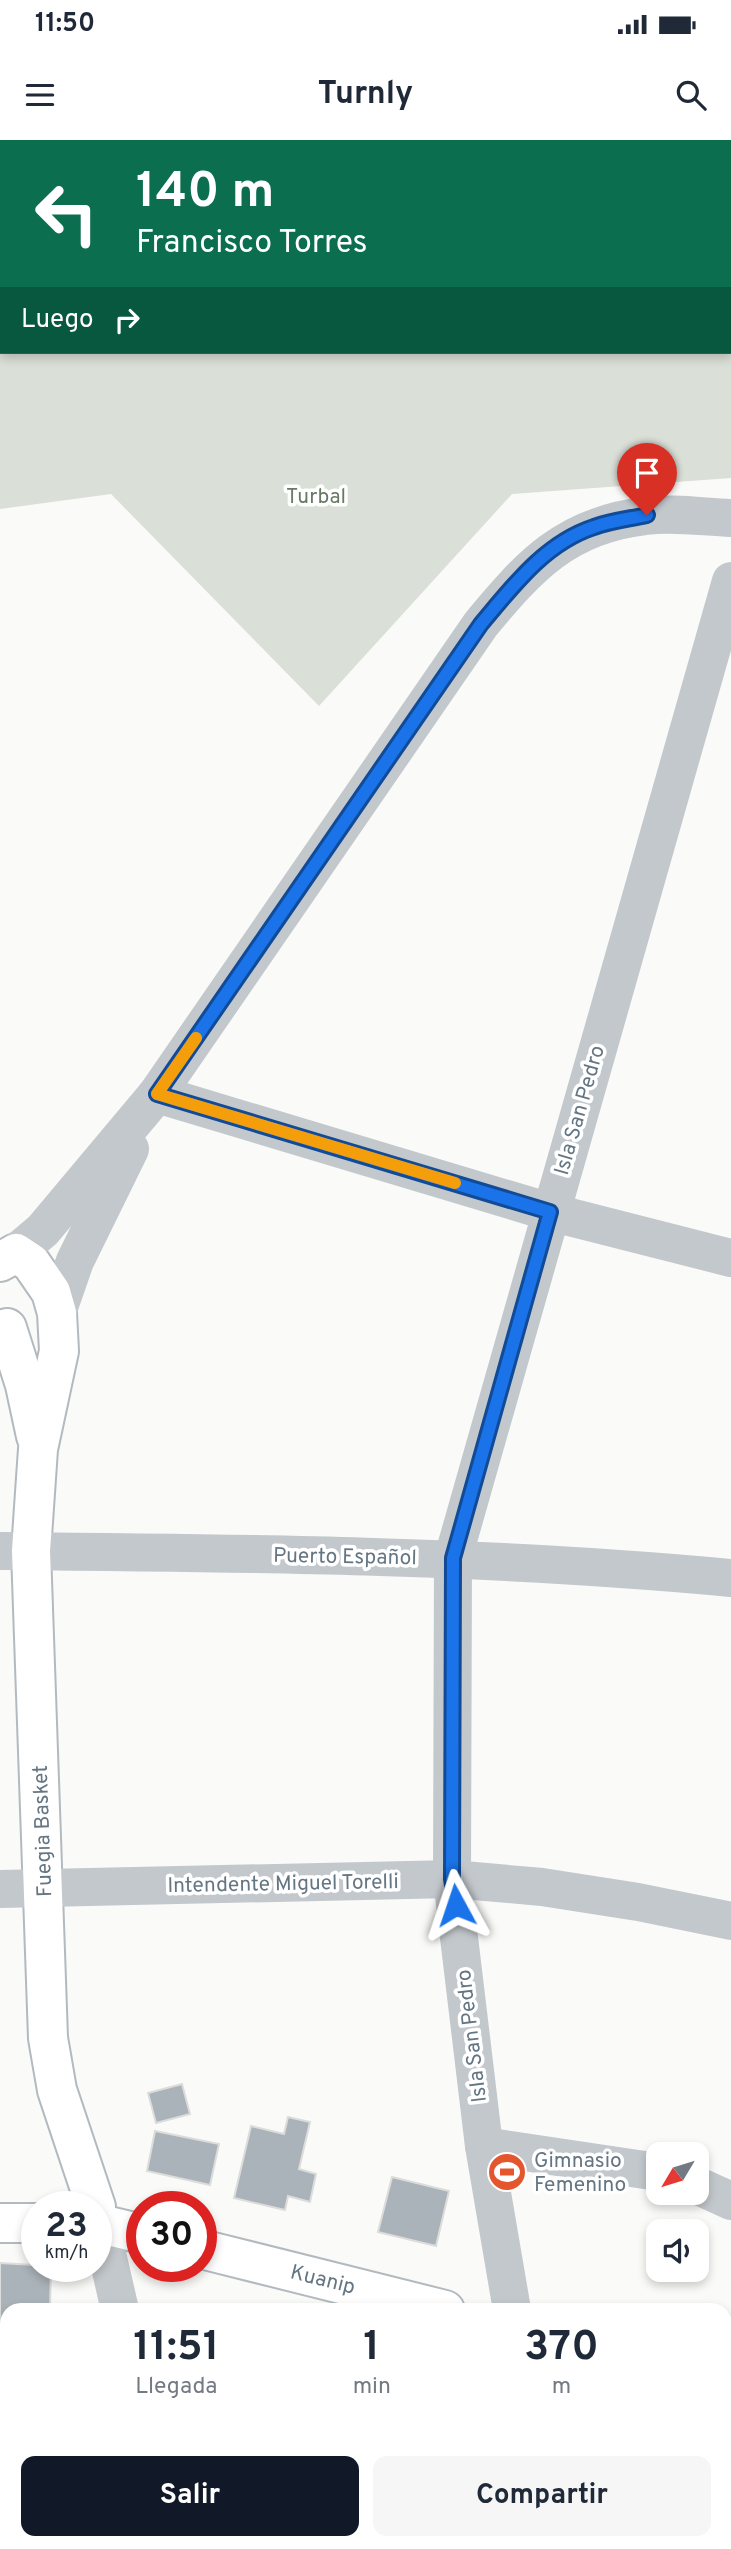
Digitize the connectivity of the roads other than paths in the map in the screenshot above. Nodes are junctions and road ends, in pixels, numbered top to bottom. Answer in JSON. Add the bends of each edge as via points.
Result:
{"nodes":[{"id":1,"x":731,"y":518,"type":"edge"},
{"id":2,"x":731,"y":581,"type":"edge"},
{"id":3,"x":157,"y":1094,"type":"junction"},
{"id":4,"x":550,"y":1212,"type":"junction"},
{"id":5,"x":8,"y":1257,"type":"edge"},
{"id":6,"x":731,"y":1258,"type":"edge"},
{"id":7,"x":57,"y":1319,"type":"junction"},
{"id":8,"x":4,"y":1323,"type":"edge"},
{"id":9,"x":38,"y":1448,"type":"junction"},
{"id":10,"x":16,"y":1551,"type":"edge"},
{"id":11,"x":453,"y":1558,"type":"junction"},
{"id":12,"x":731,"y":1578,"type":"edge"},
{"id":13,"x":452,"y":1879,"type":"junction"},
{"id":14,"x":44,"y":1888,"type":"junction"},
{"id":15,"x":0,"y":1889,"type":"edge"},
{"id":16,"x":731,"y":1921,"type":"edge"},
{"id":17,"x":484,"y":2146,"type":"junction"},
{"id":18,"x":646,"y":2170,"type":"edge"},
{"id":19,"x":89,"y":2191,"type":"edge"},
{"id":20,"x":709,"y":2191,"type":"edge"},
{"id":21,"x":731,"y":2201,"type":"edge"},
{"id":22,"x":0,"y":2223,"type":"edge"},
{"id":23,"x":21,"y":2223,"type":"edge"},
{"id":24,"x":217,"y":2253,"type":"edge"},
{"id":25,"x":112,"y":2277,"type":"edge"},
{"id":26,"x":118,"y":2303,"type":"edge"},
{"id":27,"x":417,"y":2303,"type":"edge"},
{"id":28,"x":511,"y":2303,"type":"edge"}],
"edges":[{"from":1,"to":3,"type":"street","via":[[647,515],[593,527],[552,548],[520,577],[481,624]]},
{"from":2,"to":4,"type":"street","name":"Isla San Pedro"},
{"from":3,"to":4,"type":"street"},
{"from":3,"to":5,"type":"street","via":[[43,1230]]},
{"from":3,"to":7,"type":"street","via":[[75,1261]]},
{"from":4,"to":6,"type":"street"},
{"from":4,"to":11,"type":"street","name":"Isla San Pedro"},
{"from":5,"to":7,"type":"main road","via":[[31,1263],[51,1293]]},
{"from":7,"to":8,"type":"main road","via":[[39,1334]]},
{"from":7,"to":9,"type":"main road","name":"Fuegia Basket","via":[[59,1351]]},
{"from":8,"to":9,"type":"main road","name":"Fuegia Basket","via":[[25,1385]]},
{"from":9,"to":10,"type":"main road","name":"Fuegia Basket"},
{"from":10,"to":11,"type":"street","name":"Puerto Español"},
{"from":10,"to":14,"type":"main road","name":"Fuegia Basket"},
{"from":11,"to":12,"type":"street","name":"Puerto Español"},
{"from":11,"to":13,"type":"street","name":"Isla San Pedro"},
{"from":13,"to":14,"type":"street","name":"Intendente Miguel Torelli"},
{"from":13,"to":16,"type":"street","name":"Intendente Miguel Torelli","via":[[597,1896]]},
{"from":13,"to":17,"type":"street","name":"Isla San Pedro"},
{"from":14,"to":15,"type":"street","name":"Intendente Miguel Torelli"},
{"from":14,"to":19,"type":"main road","name":"Fuegia Basket","via":[[48,2038],[57,2090]]},
{"from":17,"to":18,"type":"street"},
{"from":17,"to":28,"type":"street","name":"Isla San Pedro"},
{"from":20,"to":21,"type":"street"},
{"from":22,"to":23,"type":"main road"},
{"from":24,"to":27,"type":"main road","name":"Kuanip"},
{"from":25,"to":26,"type":"street"}]}
